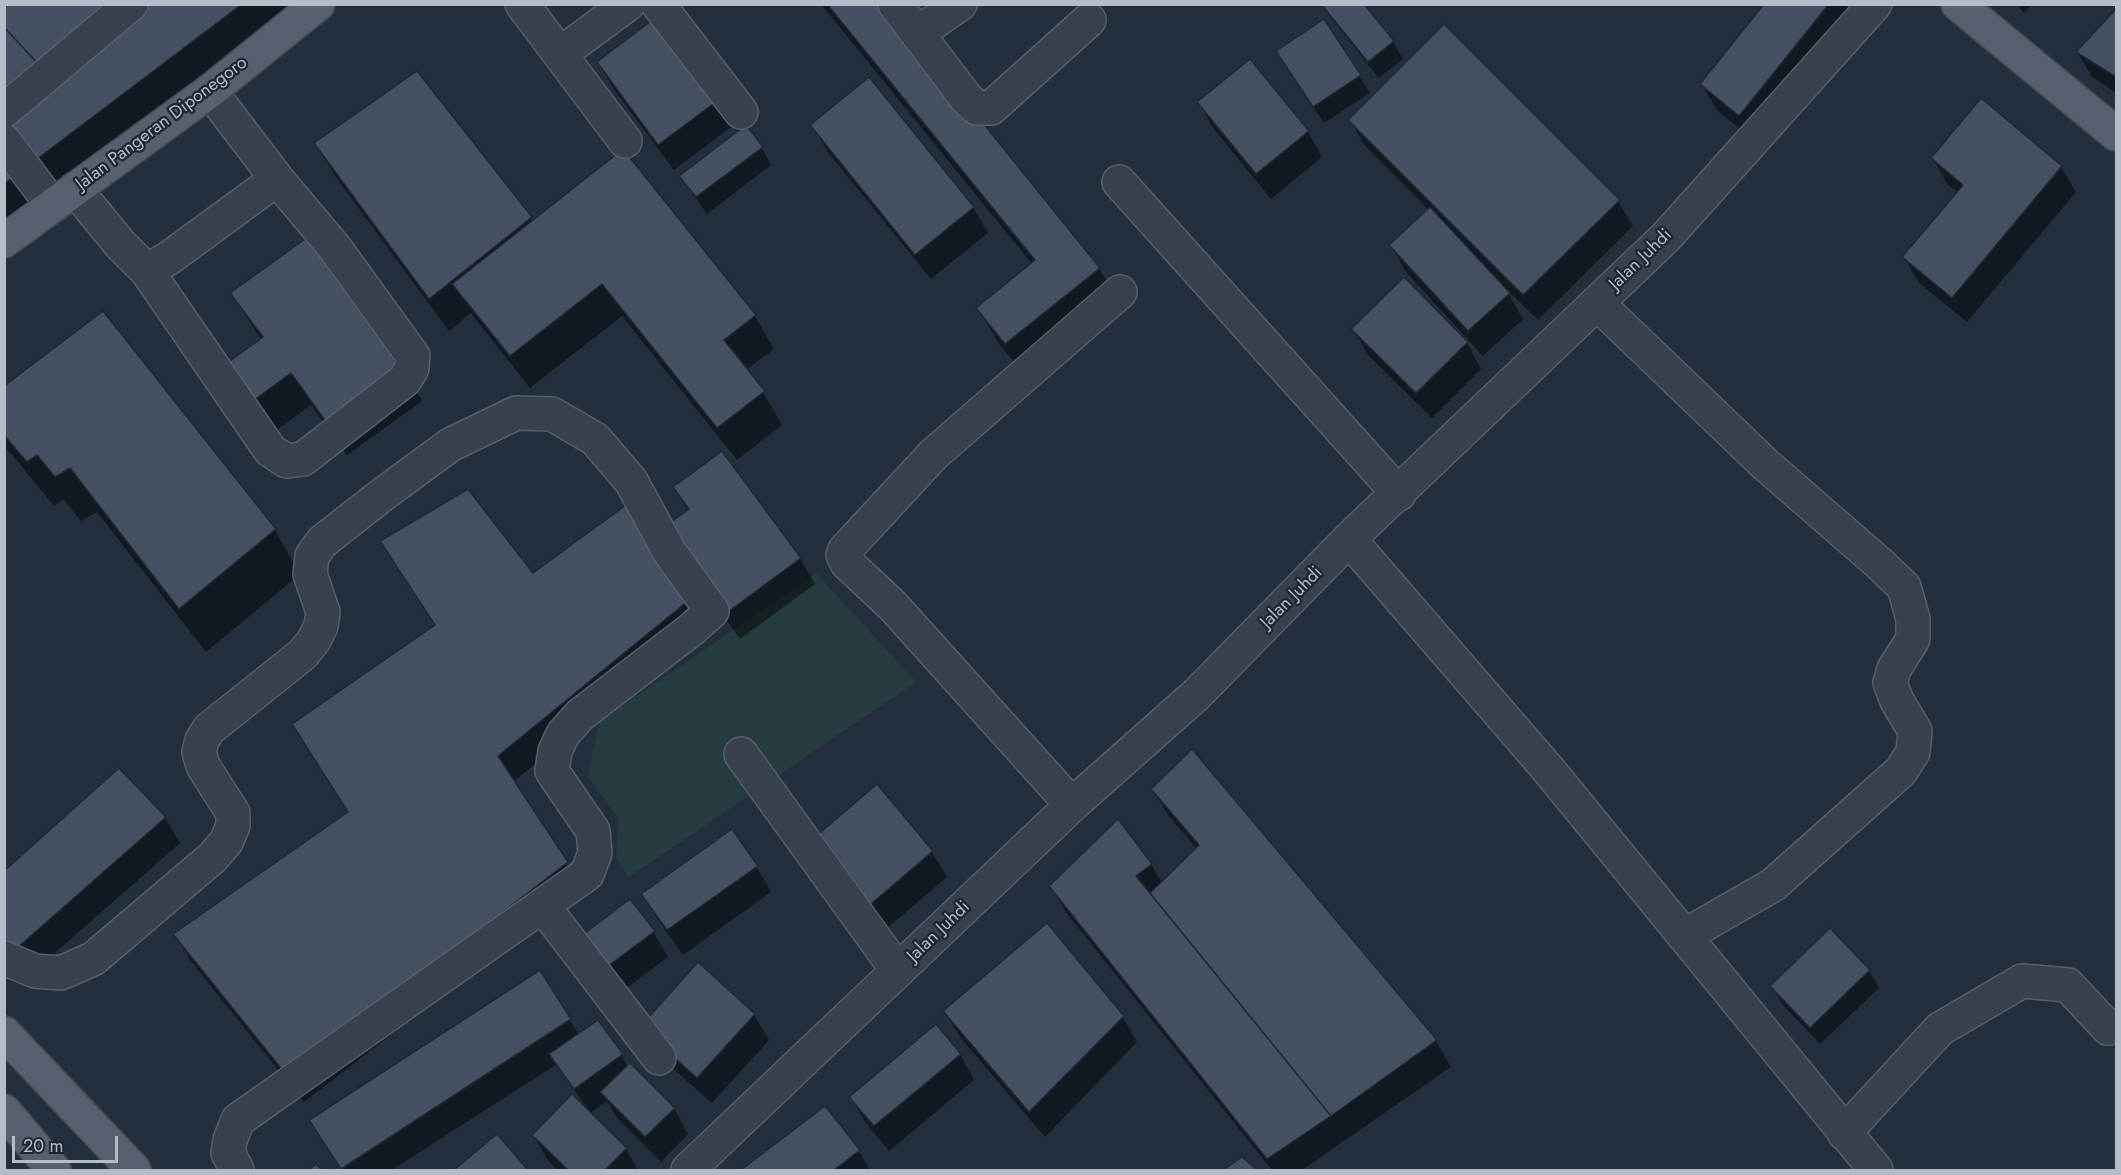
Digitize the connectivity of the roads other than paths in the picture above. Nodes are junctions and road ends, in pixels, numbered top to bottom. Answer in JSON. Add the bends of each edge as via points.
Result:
{"nodes":[{"id":1,"x":131,"y":4,"type":"edge"},
{"id":2,"x":318,"y":4,"type":"edge"},
{"id":3,"x":522,"y":4,"type":"edge"},
{"id":4,"x":628,"y":4,"type":"edge"},
{"id":5,"x":658,"y":4,"type":"edge"},
{"id":6,"x":895,"y":4,"type":"edge"},
{"id":7,"x":960,"y":4,"type":"edge"},
{"id":8,"x":1875,"y":4,"type":"edge"},
{"id":9,"x":1958,"y":4,"type":"edge"},
{"id":10,"x":1089,"y":20,"type":"dead end"},
{"id":11,"x":918,"y":33,"type":"junction"},
{"id":12,"x":560,"y":54,"type":"junction"},
{"id":13,"x":210,"y":91,"type":"junction"},
{"id":14,"x":4,"y":111,"type":"edge"},
{"id":15,"x":741,"y":112,"type":"dead end"},
{"id":16,"x":2116,"y":134,"type":"edge"},
{"id":17,"x":4,"y":141,"type":"edge"},
{"id":18,"x":625,"y":141,"type":"dead end"},
{"id":19,"x":277,"y":179,"type":"junction"},
{"id":20,"x":1119,"y":182,"type":"dead end"},
{"id":21,"x":64,"y":197,"type":"junction"},
{"id":22,"x":4,"y":241,"type":"edge"},
{"id":23,"x":147,"y":271,"type":"junction"},
{"id":24,"x":1120,"y":292,"type":"dead end"},
{"id":25,"x":1597,"y":303,"type":"junction"},
{"id":26,"x":1399,"y":494,"type":"junction"},
{"id":27,"x":1349,"y":539,"type":"junction"},
{"id":28,"x":741,"y":754,"type":"dead end"},
{"id":29,"x":1072,"y":805,"type":"junction"},
{"id":30,"x":543,"y":906,"type":"junction"},
{"id":31,"x":1683,"y":936,"type":"junction"},
{"id":32,"x":4,"y":958,"type":"edge"},
{"id":33,"x":898,"y":971,"type":"junction"},
{"id":34,"x":2116,"y":1026,"type":"edge"},
{"id":35,"x":4,"y":1033,"type":"edge"},
{"id":36,"x":658,"y":1058,"type":"dead end"},
{"id":37,"x":4,"y":1111,"type":"edge"},
{"id":38,"x":1844,"y":1133,"type":"junction"},
{"id":39,"x":701,"y":1166,"type":"edge"},
{"id":40,"x":1864,"y":1167,"type":"edge"},
{"id":41,"x":54,"y":1170,"type":"edge"},
{"id":42,"x":134,"y":1170,"type":"edge"},
{"id":43,"x":237,"y":1170,"type":"edge"}],
"edges":[{"from":1,"to":14,"type":"street"},
{"from":2,"to":13,"type":"main road","name":"Jalan Pangeran Diponegoro"},
{"from":3,"to":12,"type":"street"},
{"from":4,"to":12,"type":"street"},
{"from":5,"to":15,"type":"street"},
{"from":6,"to":11,"type":"street"},
{"from":7,"to":11,"type":"street"},
{"from":8,"to":25,"type":"street","name":"Jalan Juhdi","via":[[1666,237]]},
{"from":9,"to":16,"type":"main road"},
{"from":10,"to":11,"type":"street","via":[[991,108],[977,108],[967,99]]},
{"from":12,"to":18,"type":"street"},
{"from":13,"to":19,"type":"street"},
{"from":13,"to":21,"type":"main road","name":"Jalan Pangeran Diponegoro"},
{"from":17,"to":21,"type":"street"},
{"from":19,"to":23,"type":"street"},
{"from":19,"to":23,"type":"street","via":[[335,248],[413,356],[405,380],[303,459],[286,461],[270,450]]},
{"from":20,"to":26,"type":"street"},
{"from":21,"to":22,"type":"main road","name":"Jalan Pangeran Diponegoro"},
{"from":21,"to":23,"type":"street"},
{"from":24,"to":29,"type":"street","via":[[934,454],[843,555],[846,563],[893,606]]},
{"from":25,"to":26,"type":"street","name":"Jalan Juhdi"},
{"from":25,"to":31,"type":"street","via":[[1766,465],[1904,587],[1913,619],[1912,639],[1890,683],[1915,731],[1913,753],[1901,771],[1773,885]]},
{"from":26,"to":27,"type":"street","name":"Jalan Juhdi"},
{"from":27,"to":29,"type":"street","name":"Jalan Juhdi","via":[[1197,694]]},
{"from":27,"to":31,"type":"street","via":[[1547,768]]},
{"from":28,"to":33,"type":"street"},
{"from":29,"to":33,"type":"street","name":"Jalan Juhdi"},
{"from":30,"to":32,"type":"street","via":[[587,874],[596,853],[593,831],[552,771],[563,734],[580,715],[712,611],[669,551],[631,481],[595,439],[552,414],[516,413],[450,445],[322,542],[312,556],[310,574],[323,612],[314,640],[303,654],[208,729],[202,740],[199,752],[203,766],[232,813],[233,826],[226,842],[212,858],[93,959],[61,973],[35,971]]},
{"from":30,"to":36,"type":"street"},
{"from":30,"to":43,"type":"street","via":[[238,1120],[228,1153]]},
{"from":31,"to":38,"type":"street"},
{"from":33,"to":39,"type":"street","name":"Jalan Juhdi"},
{"from":34,"to":38,"type":"street","via":[[2108,1028],[2068,985],[2022,981],[1940,1029]]},
{"from":35,"to":42,"type":"main road"},
{"from":37,"to":41,"type":"main road"},
{"from":38,"to":40,"type":"street"}]}
